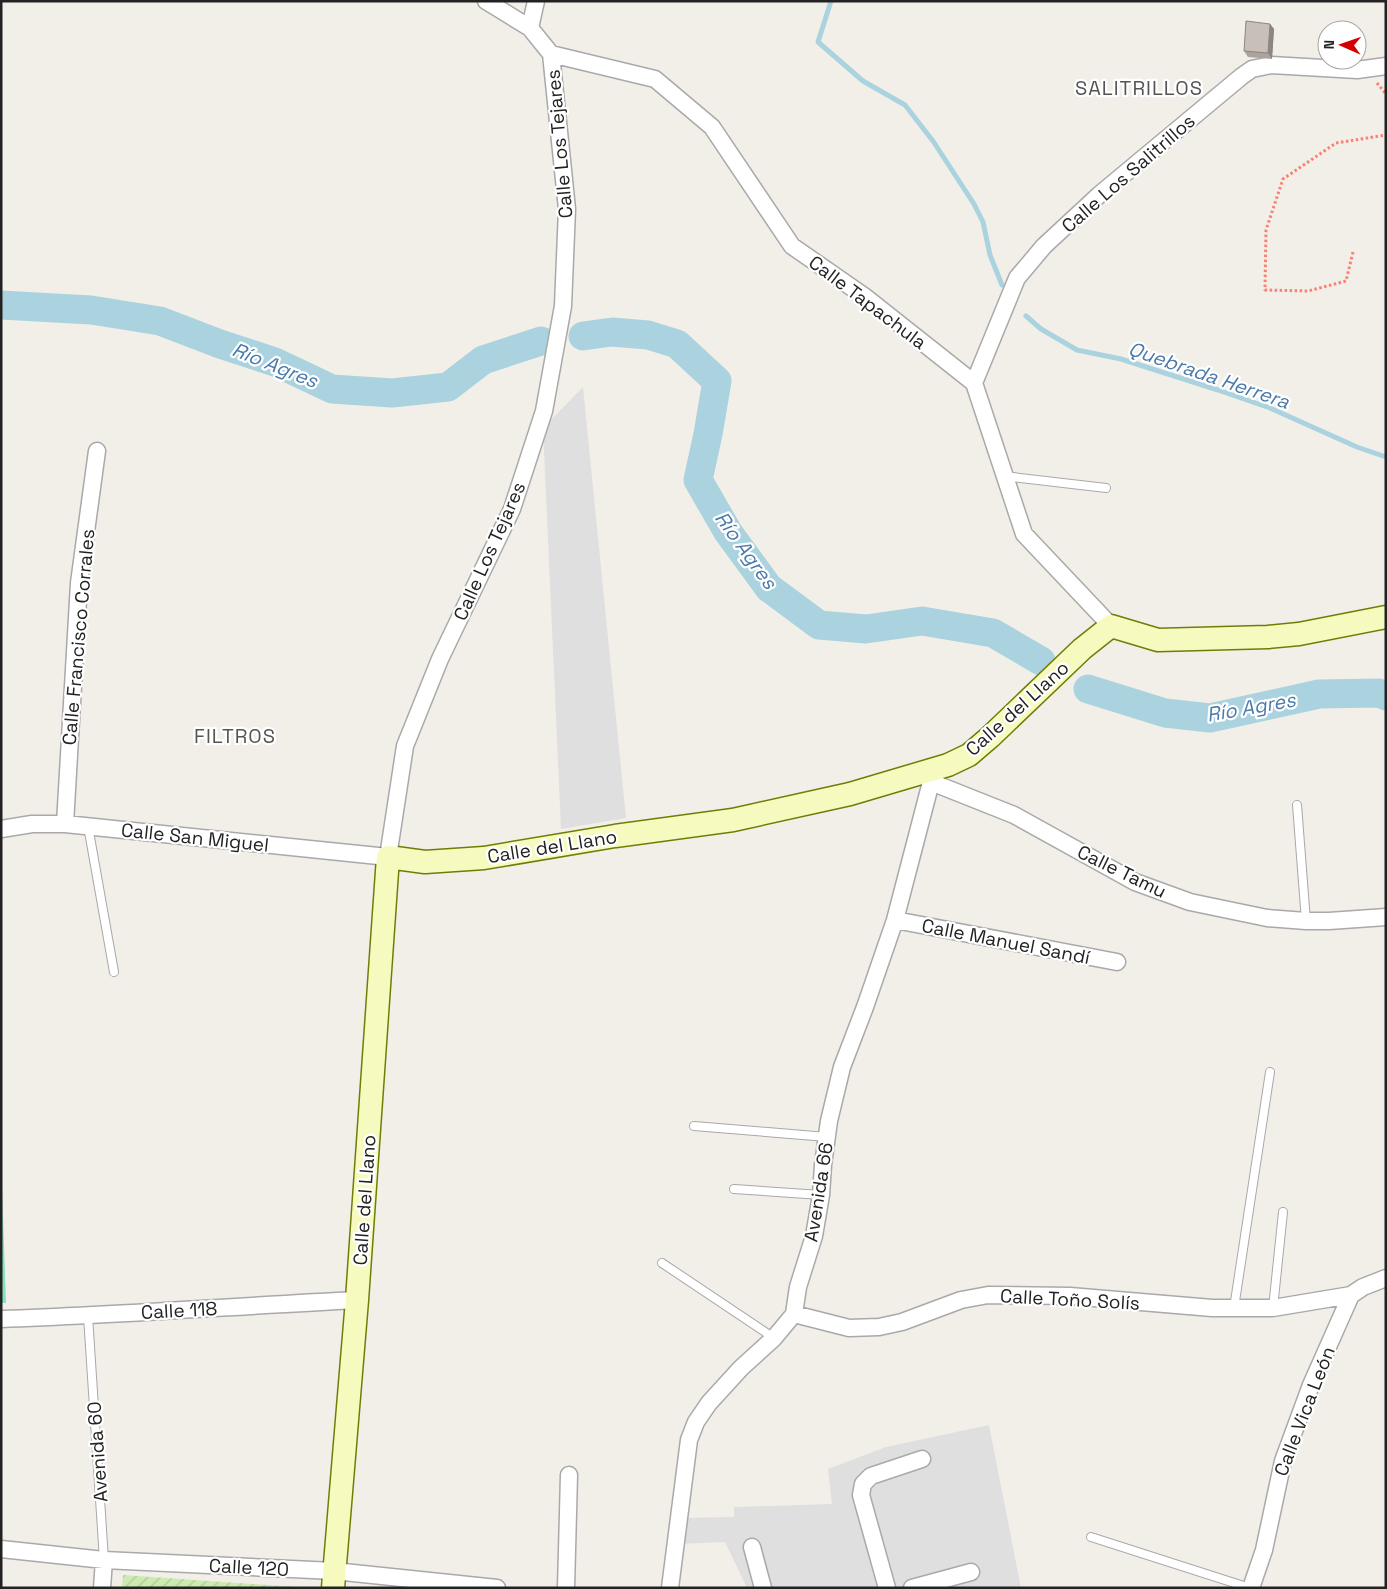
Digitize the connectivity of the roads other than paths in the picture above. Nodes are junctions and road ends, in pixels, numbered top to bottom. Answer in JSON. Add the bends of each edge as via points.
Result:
{"nodes":[{"id":1,"x":486,"y":1,"type":"edge"},
{"id":2,"x":536,"y":1,"type":"edge"},
{"id":3,"x":530,"y":28,"type":"junction"},
{"id":4,"x":551,"y":54,"type":"junction"},
{"id":5,"x":1386,"y":66,"type":"edge"},
{"id":6,"x":974,"y":383,"type":"junction"},
{"id":7,"x":97,"y":451,"type":"dead end"},
{"id":8,"x":1004,"y":476,"type":"junction"},
{"id":9,"x":1106,"y":488,"type":"dead end"},
{"id":10,"x":1386,"y":616,"type":"edge"},
{"id":11,"x":1111,"y":626,"type":"junction"},
{"id":12,"x":932,"y":776,"type":"junction"},
{"id":13,"x":1297,"y":805,"type":"dead end"},
{"id":14,"x":65,"y":824,"type":"junction"},
{"id":15,"x":88,"y":826,"type":"junction"},
{"id":16,"x":1,"y":829,"type":"edge"},
{"id":17,"x":388,"y":857,"type":"junction"},
{"id":18,"x":1386,"y":918,"type":"edge"},
{"id":19,"x":895,"y":920,"type":"junction"},
{"id":20,"x":1306,"y":921,"type":"junction"},
{"id":21,"x":1117,"y":962,"type":"dead end"},
{"id":22,"x":114,"y":972,"type":"dead end"},
{"id":23,"x":1270,"y":1072,"type":"dead end"},
{"id":24,"x":694,"y":1126,"type":"dead end"},
{"id":25,"x":827,"y":1136,"type":"junction"},
{"id":26,"x":734,"y":1189,"type":"dead end"},
{"id":27,"x":821,"y":1195,"type":"junction"},
{"id":28,"x":1284,"y":1212,"type":"dead end"},
{"id":29,"x":662,"y":1263,"type":"dead end"},
{"id":30,"x":1386,"y":1278,"type":"edge"},
{"id":31,"x":1351,"y":1295,"type":"junction"},
{"id":32,"x":357,"y":1300,"type":"junction"},
{"id":33,"x":1234,"y":1308,"type":"junction"},
{"id":34,"x":1273,"y":1308,"type":"junction"},
{"id":35,"x":794,"y":1314,"type":"junction"},
{"id":36,"x":88,"y":1316,"type":"junction"},
{"id":37,"x":1,"y":1319,"type":"edge"},
{"id":38,"x":774,"y":1338,"type":"junction"},
{"id":39,"x":922,"y":1459,"type":"dead end"},
{"id":40,"x":569,"y":1475,"type":"dead end"},
{"id":41,"x":1091,"y":1537,"type":"dead end"},
{"id":42,"x":752,"y":1547,"type":"dead end"},
{"id":43,"x":1,"y":1549,"type":"edge"},
{"id":44,"x":104,"y":1560,"type":"junction"},
{"id":45,"x":971,"y":1572,"type":"dead end"},
{"id":46,"x":334,"y":1579,"type":"edge"},
{"id":47,"x":102,"y":1588,"type":"edge"},
{"id":48,"x":497,"y":1588,"type":"edge"},
{"id":49,"x":566,"y":1588,"type":"edge"},
{"id":50,"x":670,"y":1588,"type":"edge"},
{"id":51,"x":763,"y":1588,"type":"edge"},
{"id":52,"x":887,"y":1588,"type":"edge"},
{"id":53,"x":912,"y":1588,"type":"edge"},
{"id":54,"x":1250,"y":1588,"type":"edge"}],
"edges":[{"from":1,"to":3,"type":"street","name":"Calle Los Tejares"},
{"from":2,"to":3,"type":"street"},
{"from":3,"to":4,"type":"street","name":"Calle Los Tejares"},
{"from":4,"to":6,"type":"street","name":"Calle Tapachula","via":[[655,79],[712,127],[792,246],[864,296]]},
{"from":4,"to":17,"type":"street","name":"Calle Los Tejares","via":[[567,209],[562,306],[544,411],[512,509],[440,659],[405,746]]},
{"from":5,"to":6,"type":"street","name":"Calle Los Salitrillos","via":[[1358,70],[1271,65],[1252,69],[1242,76],[1099,195],[1044,246],[1018,278]]},
{"from":6,"to":8,"type":"street"},
{"from":7,"to":14,"type":"street","name":"Calle Francisco Corrales","via":[[79,583]]},
{"from":8,"to":9,"type":"lane"},
{"from":8,"to":11,"type":"street","via":[[1024,534]]},
{"from":10,"to":11,"type":"main road","via":[[1268,637],[1158,640]]},
{"from":11,"to":12,"type":"main road","name":"Calle del Llano","via":[[969,755]]},
{"from":12,"to":17,"type":"main road","name":"Calle del Llano","via":[[733,820],[484,858],[425,862]]},
{"from":12,"to":19,"type":"street","name":"Avenida 66"},
{"from":12,"to":20,"type":"street","name":"Calle Tamu","via":[[1014,815],[1135,882],[1190,902],[1267,918]]},
{"from":13,"to":20,"type":"lane"},
{"from":14,"to":15,"type":"street","name":"Calle San Miguel"},
{"from":14,"to":16,"type":"street","name":"Calle San Miguel","via":[[32,824]]},
{"from":15,"to":17,"type":"street","name":"Calle San Miguel"},
{"from":15,"to":22,"type":"lane"},
{"from":17,"to":32,"type":"main road","name":"Calle del Llano"},
{"from":18,"to":20,"type":"street","name":"Calle Tamu"},
{"from":19,"to":21,"type":"street","name":"Calle Manuel Sandí"},
{"from":19,"to":25,"type":"street","name":"Avenida 66","via":[[842,1067]]},
{"from":23,"to":33,"type":"lane"},
{"from":24,"to":25,"type":"lane"},
{"from":25,"to":27,"type":"street","name":"Avenida 66"},
{"from":26,"to":27,"type":"lane"},
{"from":27,"to":35,"type":"street","name":"Avenida 66"},
{"from":28,"to":34,"type":"lane"},
{"from":29,"to":38,"type":"lane"},
{"from":30,"to":31,"type":"street","via":[[1362,1286]]},
{"from":31,"to":34,"type":"street","name":"Calle Toño Solís"},
{"from":31,"to":54,"type":"street","name":"Calle Vica León","via":[[1311,1385],[1283,1461],[1264,1550]]},
{"from":32,"to":36,"type":"street","name":"Calle 118"},
{"from":32,"to":46,"type":"main road","name":"Calle del Llano"},
{"from":33,"to":34,"type":"street","name":"Calle Toño Solís"},
{"from":33,"to":35,"type":"street","name":"Calle Toño Solís","via":[[1070,1296],[988,1295],[961,1300],[879,1327],[849,1328]]},
{"from":35,"to":38,"type":"street"},
{"from":36,"to":37,"type":"street","name":"Calle 118"},
{"from":36,"to":44,"type":"lane","name":"Avenida 60"},
{"from":38,"to":50,"type":"street","via":[[715,1396],[696,1422],[689,1440]]},
{"from":39,"to":52,"type":"street","via":[[871,1476],[862,1484],[861,1495]]},
{"from":40,"to":49,"type":"street"},
{"from":41,"to":54,"type":"lane"},
{"from":42,"to":51,"type":"street"},
{"from":43,"to":44,"type":"street","name":"Calle 120"},
{"from":44,"to":46,"type":"street","name":"Calle 120"},
{"from":44,"to":47,"type":"street","name":"Avenida 60"},
{"from":45,"to":53,"type":"street"},
{"from":46,"to":48,"type":"street","name":"Calle 120"}]}
